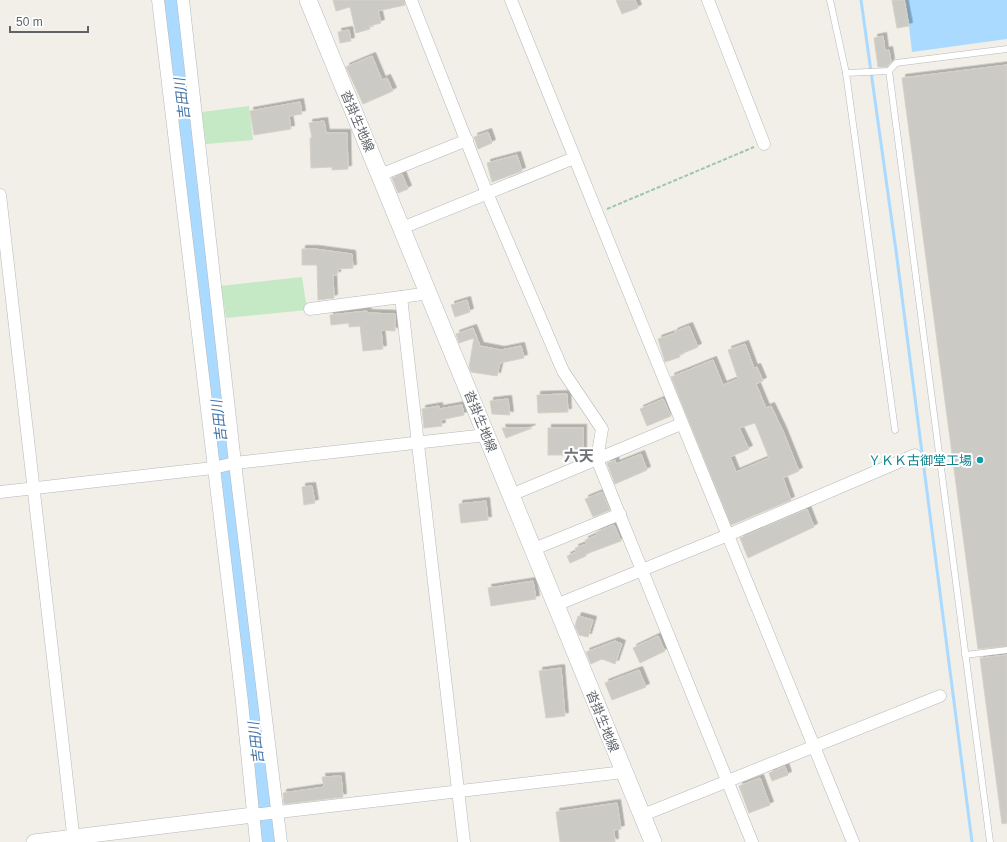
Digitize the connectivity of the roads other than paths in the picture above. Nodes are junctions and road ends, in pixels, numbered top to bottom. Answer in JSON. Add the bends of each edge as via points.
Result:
{"nodes":[{"id":1,"x":158,"y":0,"type":"edge"},
{"id":2,"x":184,"y":0,"type":"edge"},
{"id":3,"x":308,"y":0,"type":"edge"},
{"id":4,"x":412,"y":0,"type":"edge"},
{"id":5,"x":511,"y":0,"type":"edge"},
{"id":6,"x":708,"y":0,"type":"edge"},
{"id":7,"x":830,"y":0,"type":"edge"},
{"id":8,"x":1007,"y":49,"type":"edge"},
{"id":9,"x":889,"y":71,"type":"junction"},
{"id":10,"x":846,"y":73,"type":"junction"},
{"id":11,"x":467,"y":140,"type":"junction"},
{"id":12,"x":764,"y":144,"type":"road end"},
{"id":13,"x":574,"y":158,"type":"junction"},
{"id":14,"x":380,"y":174,"type":"junction"},
{"id":15,"x":487,"y":193,"type":"junction"},
{"id":16,"x":0,"y":195,"type":"edge"},
{"id":17,"x":402,"y":228,"type":"junction"},
{"id":18,"x":429,"y":293,"type":"junction"},
{"id":19,"x":401,"y":297,"type":"junction"},
{"id":20,"x":310,"y":309,"type":"dead end"},
{"id":21,"x":681,"y":424,"type":"junction"},
{"id":22,"x":895,"y":430,"type":"dead end"},
{"id":23,"x":486,"y":435,"type":"junction"},
{"id":24,"x":418,"y":442,"type":"junction"},
{"id":25,"x":914,"y":455,"type":"dead end"},
{"id":26,"x":597,"y":459,"type":"junction"},
{"id":27,"x":235,"y":463,"type":"junction"},
{"id":28,"x":213,"y":468,"type":"junction"},
{"id":29,"x":33,"y":489,"type":"junction"},
{"id":30,"x":0,"y":492,"type":"edge"},
{"id":31,"x":511,"y":495,"type":"junction"},
{"id":32,"x":620,"y":514,"type":"junction"},
{"id":33,"x":728,"y":535,"type":"junction"},
{"id":34,"x":534,"y":549,"type":"junction"},
{"id":35,"x":642,"y":570,"type":"junction"},
{"id":36,"x":556,"y":605,"type":"junction"},
{"id":37,"x":1007,"y":650,"type":"edge"},
{"id":38,"x":966,"y":656,"type":"junction"},
{"id":39,"x":940,"y":696,"type":"dead end"},
{"id":40,"x":813,"y":746,"type":"junction"},
{"id":41,"x":624,"y":772,"type":"junction"},
{"id":42,"x":728,"y":781,"type":"junction"},
{"id":43,"x":458,"y":790,"type":"junction"},
{"id":44,"x":277,"y":812,"type":"junction"},
{"id":45,"x":253,"y":815,"type":"junction"},
{"id":46,"x":643,"y":815,"type":"junction"},
{"id":47,"x":74,"y":840,"type":"edge"},
{"id":48,"x":34,"y":842,"type":"edge"},
{"id":49,"x":256,"y":842,"type":"edge"},
{"id":50,"x":281,"y":842,"type":"edge"},
{"id":51,"x":464,"y":842,"type":"edge"},
{"id":52,"x":653,"y":842,"type":"edge"},
{"id":53,"x":752,"y":842,"type":"edge"},
{"id":54,"x":852,"y":842,"type":"edge"},
{"id":55,"x":990,"y":842,"type":"edge"}],
"edges":[{"from":1,"to":28,"type":"street"},
{"from":2,"to":27,"type":"street"},
{"from":3,"to":14,"type":"main road","name":"沓掛生地線"},
{"from":4,"to":11,"type":"street"},
{"from":5,"to":13,"type":"street"},
{"from":6,"to":12,"type":"street"},
{"from":7,"to":10,"type":"lane"},
{"from":8,"to":9,"type":"lane","via":[[896,63]]},
{"from":9,"to":10,"type":"lane"},
{"from":9,"to":38,"type":"lane"},
{"from":10,"to":22,"type":"lane"},
{"from":11,"to":14,"type":"street"},
{"from":11,"to":15,"type":"street"},
{"from":13,"to":15,"type":"street"},
{"from":13,"to":21,"type":"street"},
{"from":14,"to":17,"type":"main road","name":"沓掛生地線"},
{"from":15,"to":17,"type":"street"},
{"from":15,"to":26,"type":"street","via":[[562,371],[602,429]]},
{"from":16,"to":29,"type":"street"},
{"from":17,"to":18,"type":"main road","name":"沓掛生地線"},
{"from":18,"to":19,"type":"street"},
{"from":18,"to":23,"type":"main road","name":"沓掛生地線"},
{"from":19,"to":20,"type":"street"},
{"from":19,"to":24,"type":"street"},
{"from":21,"to":26,"type":"street"},
{"from":21,"to":33,"type":"street"},
{"from":23,"to":24,"type":"street"},
{"from":23,"to":31,"type":"main road","name":"沓掛生地線"},
{"from":24,"to":27,"type":"street"},
{"from":24,"to":43,"type":"street"},
{"from":25,"to":33,"type":"street"},
{"from":26,"to":31,"type":"street"},
{"from":26,"to":32,"type":"street"},
{"from":27,"to":28,"type":"street"},
{"from":27,"to":44,"type":"street"},
{"from":28,"to":29,"type":"street"},
{"from":28,"to":45,"type":"street","via":[[242,702]]},
{"from":29,"to":30,"type":"street"},
{"from":29,"to":47,"type":"street"},
{"from":31,"to":34,"type":"main road","name":"沓掛生地線"},
{"from":32,"to":34,"type":"street"},
{"from":32,"to":35,"type":"street"},
{"from":33,"to":35,"type":"street"},
{"from":33,"to":40,"type":"street"},
{"from":34,"to":36,"type":"main road","name":"沓掛生地線"},
{"from":35,"to":36,"type":"street"},
{"from":35,"to":42,"type":"street"},
{"from":36,"to":41,"type":"main road","name":"沓掛生地線"},
{"from":37,"to":38,"type":"lane"},
{"from":38,"to":55,"type":"lane"},
{"from":39,"to":40,"type":"street"},
{"from":40,"to":42,"type":"street"},
{"from":40,"to":54,"type":"street"},
{"from":41,"to":43,"type":"street"},
{"from":41,"to":46,"type":"main road","name":"沓掛生地線"},
{"from":42,"to":46,"type":"street"},
{"from":42,"to":53,"type":"street"},
{"from":43,"to":44,"type":"street"},
{"from":43,"to":51,"type":"street"},
{"from":44,"to":45,"type":"street"},
{"from":44,"to":50,"type":"street"},
{"from":45,"to":47,"type":"street"},
{"from":45,"to":49,"type":"street"},
{"from":46,"to":52,"type":"main road","name":"沓掛生地線"},
{"from":47,"to":48,"type":"street"}]}
